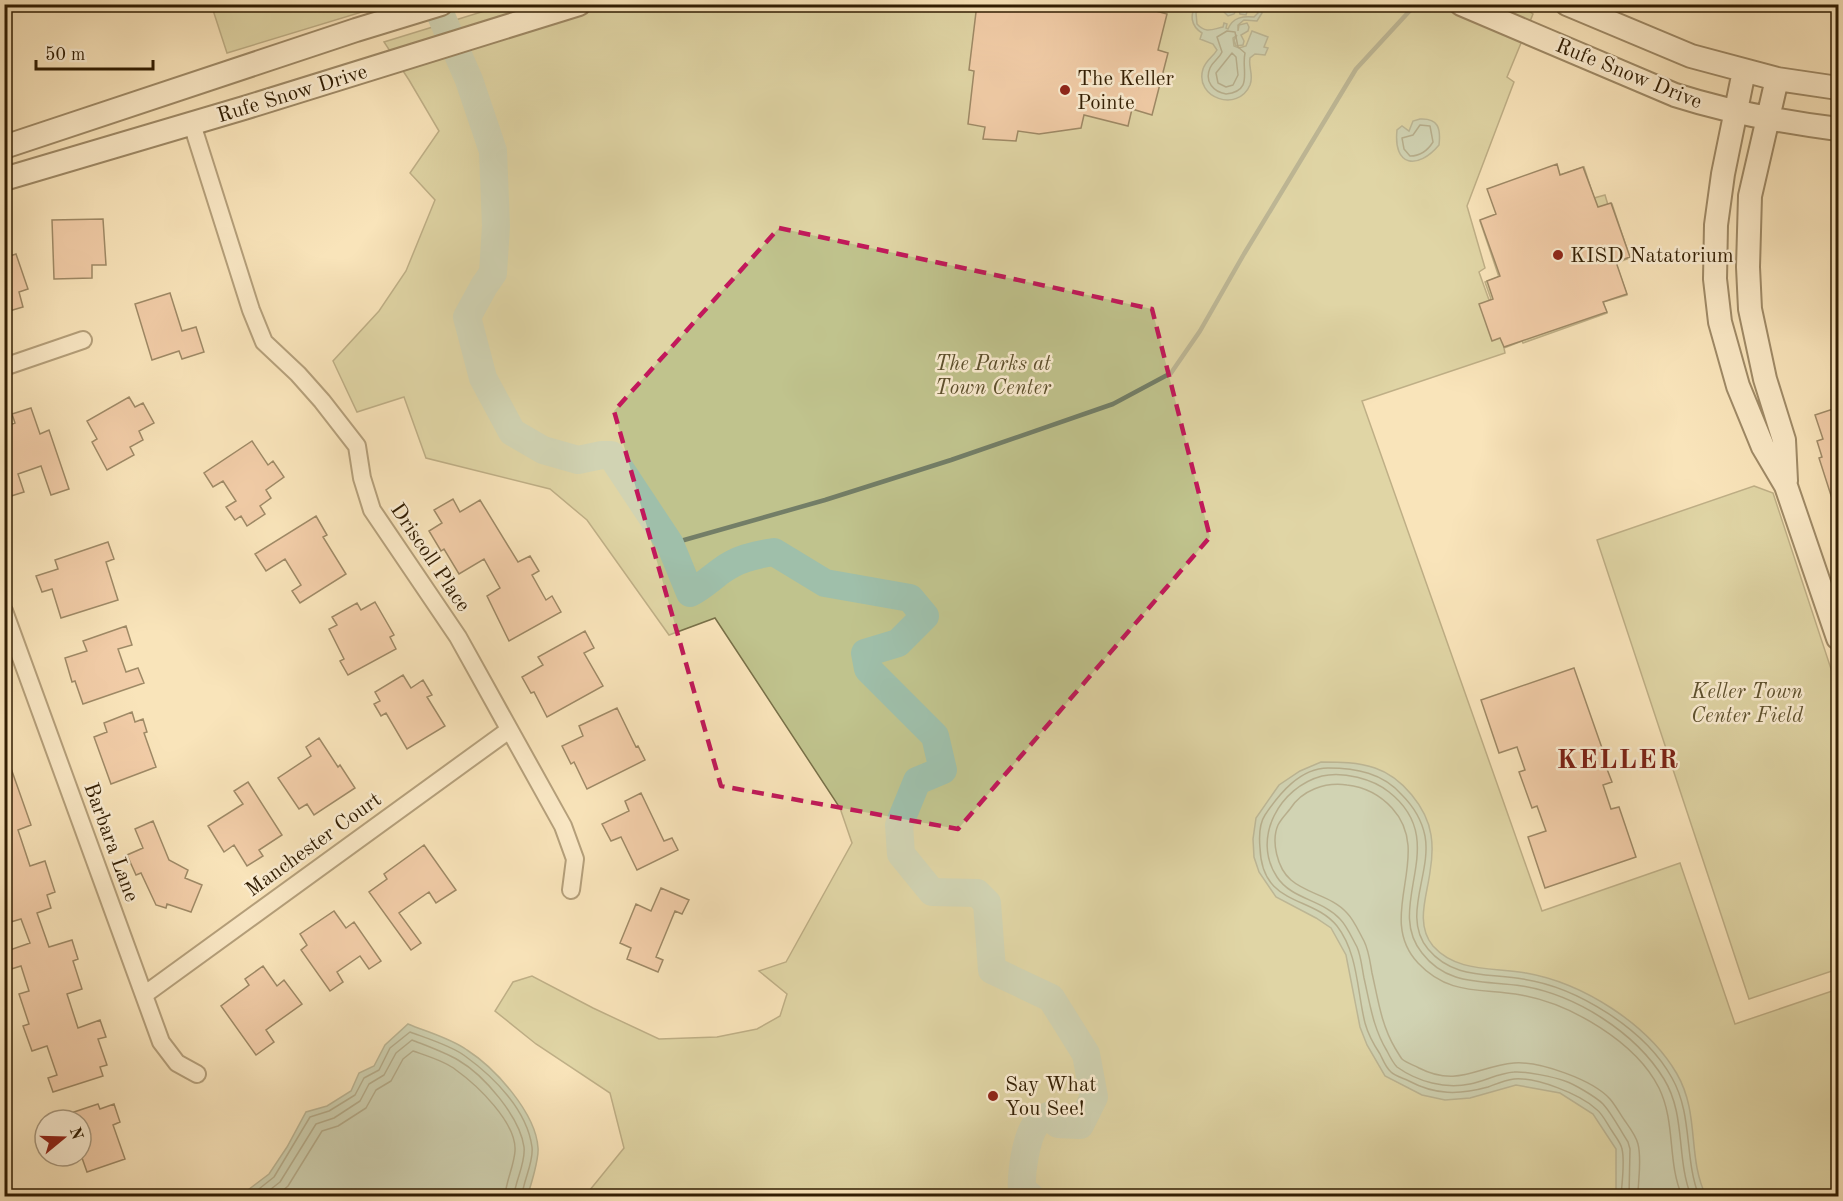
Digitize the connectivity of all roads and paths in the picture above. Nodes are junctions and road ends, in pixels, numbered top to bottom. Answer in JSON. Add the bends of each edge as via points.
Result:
{"nodes":[{"id":1,"x":441,"y":4,"type":"edge"},
{"id":2,"x":579,"y":4,"type":"edge"},
{"id":3,"x":1567,"y":4,"type":"edge"},
{"id":4,"x":1464,"y":6,"type":"edge"},
{"id":5,"x":1744,"y":71,"type":"junction"},
{"id":6,"x":1777,"y":79,"type":"junction"},
{"id":7,"x":1839,"y":88,"type":"edge"},
{"id":8,"x":1736,"y":111,"type":"junction"},
{"id":9,"x":1768,"y":118,"type":"junction"},
{"id":10,"x":192,"y":124,"type":"junction"},
{"id":11,"x":1839,"y":129,"type":"edge"},
{"id":12,"x":4,"y":147,"type":"edge"},
{"id":13,"x":4,"y":179,"type":"edge"},
{"id":14,"x":83,"y":340,"type":"dead end"},
{"id":15,"x":4,"y":367,"type":"edge"},
{"id":16,"x":1786,"y":486,"type":"junction"},
{"id":17,"x":4,"y":611,"type":"edge"},
{"id":18,"x":1839,"y":638,"type":"edge"},
{"id":19,"x":509,"y":730,"type":"junction"},
{"id":20,"x":571,"y":890,"type":"dead end"},
{"id":21,"x":144,"y":995,"type":"junction"},
{"id":22,"x":197,"y":1074,"type":"dead end"}],
"edges":[{"from":1,"to":12,"type":"main road","name":"Rufe Snow Drive"},
{"from":2,"to":10,"type":"main road","name":"Rufe Snow Drive"},
{"from":3,"to":5,"type":"main road","name":"Rufe Snow Drive","via":[[1691,57]]},
{"from":4,"to":8,"type":"main road","name":"Rufe Snow Drive","via":[[1675,94]]},
{"from":5,"to":6,"type":"main road","name":"Rufe Snow Drive"},
{"from":5,"to":8,"type":"main road"},
{"from":6,"to":7,"type":"main road","name":"Rufe Snow Drive"},
{"from":6,"to":9,"type":"main road"},
{"from":8,"to":9,"type":"main road","name":"Rufe Snow Drive"},
{"from":8,"to":16,"type":"main road","via":[[1716,225],[1719,322],[1746,407]]},
{"from":9,"to":11,"type":"main road","name":"Rufe Snow Drive"},
{"from":9,"to":16,"type":"main road","via":[[1750,196],[1749,309],[1784,440]]},
{"from":10,"to":13,"type":"main road","name":"Rufe Snow Drive"},
{"from":10,"to":19,"type":"street","name":"Driscoll Place","via":[[264,342],[322,401],[357,446],[372,510],[458,637]]},
{"from":14,"to":15,"type":"street"},
{"from":16,"to":18,"type":"main road"},
{"from":17,"to":21,"type":"street","name":"Barbara Lane"},
{"from":19,"to":20,"type":"street","name":"Driscoll Place","via":[[563,826],[575,859]]},
{"from":19,"to":21,"type":"street","name":"Manchester Court"},
{"from":21,"to":22,"type":"street","name":"Barbara Lane","via":[[160,1042],[177,1063]]}]}
